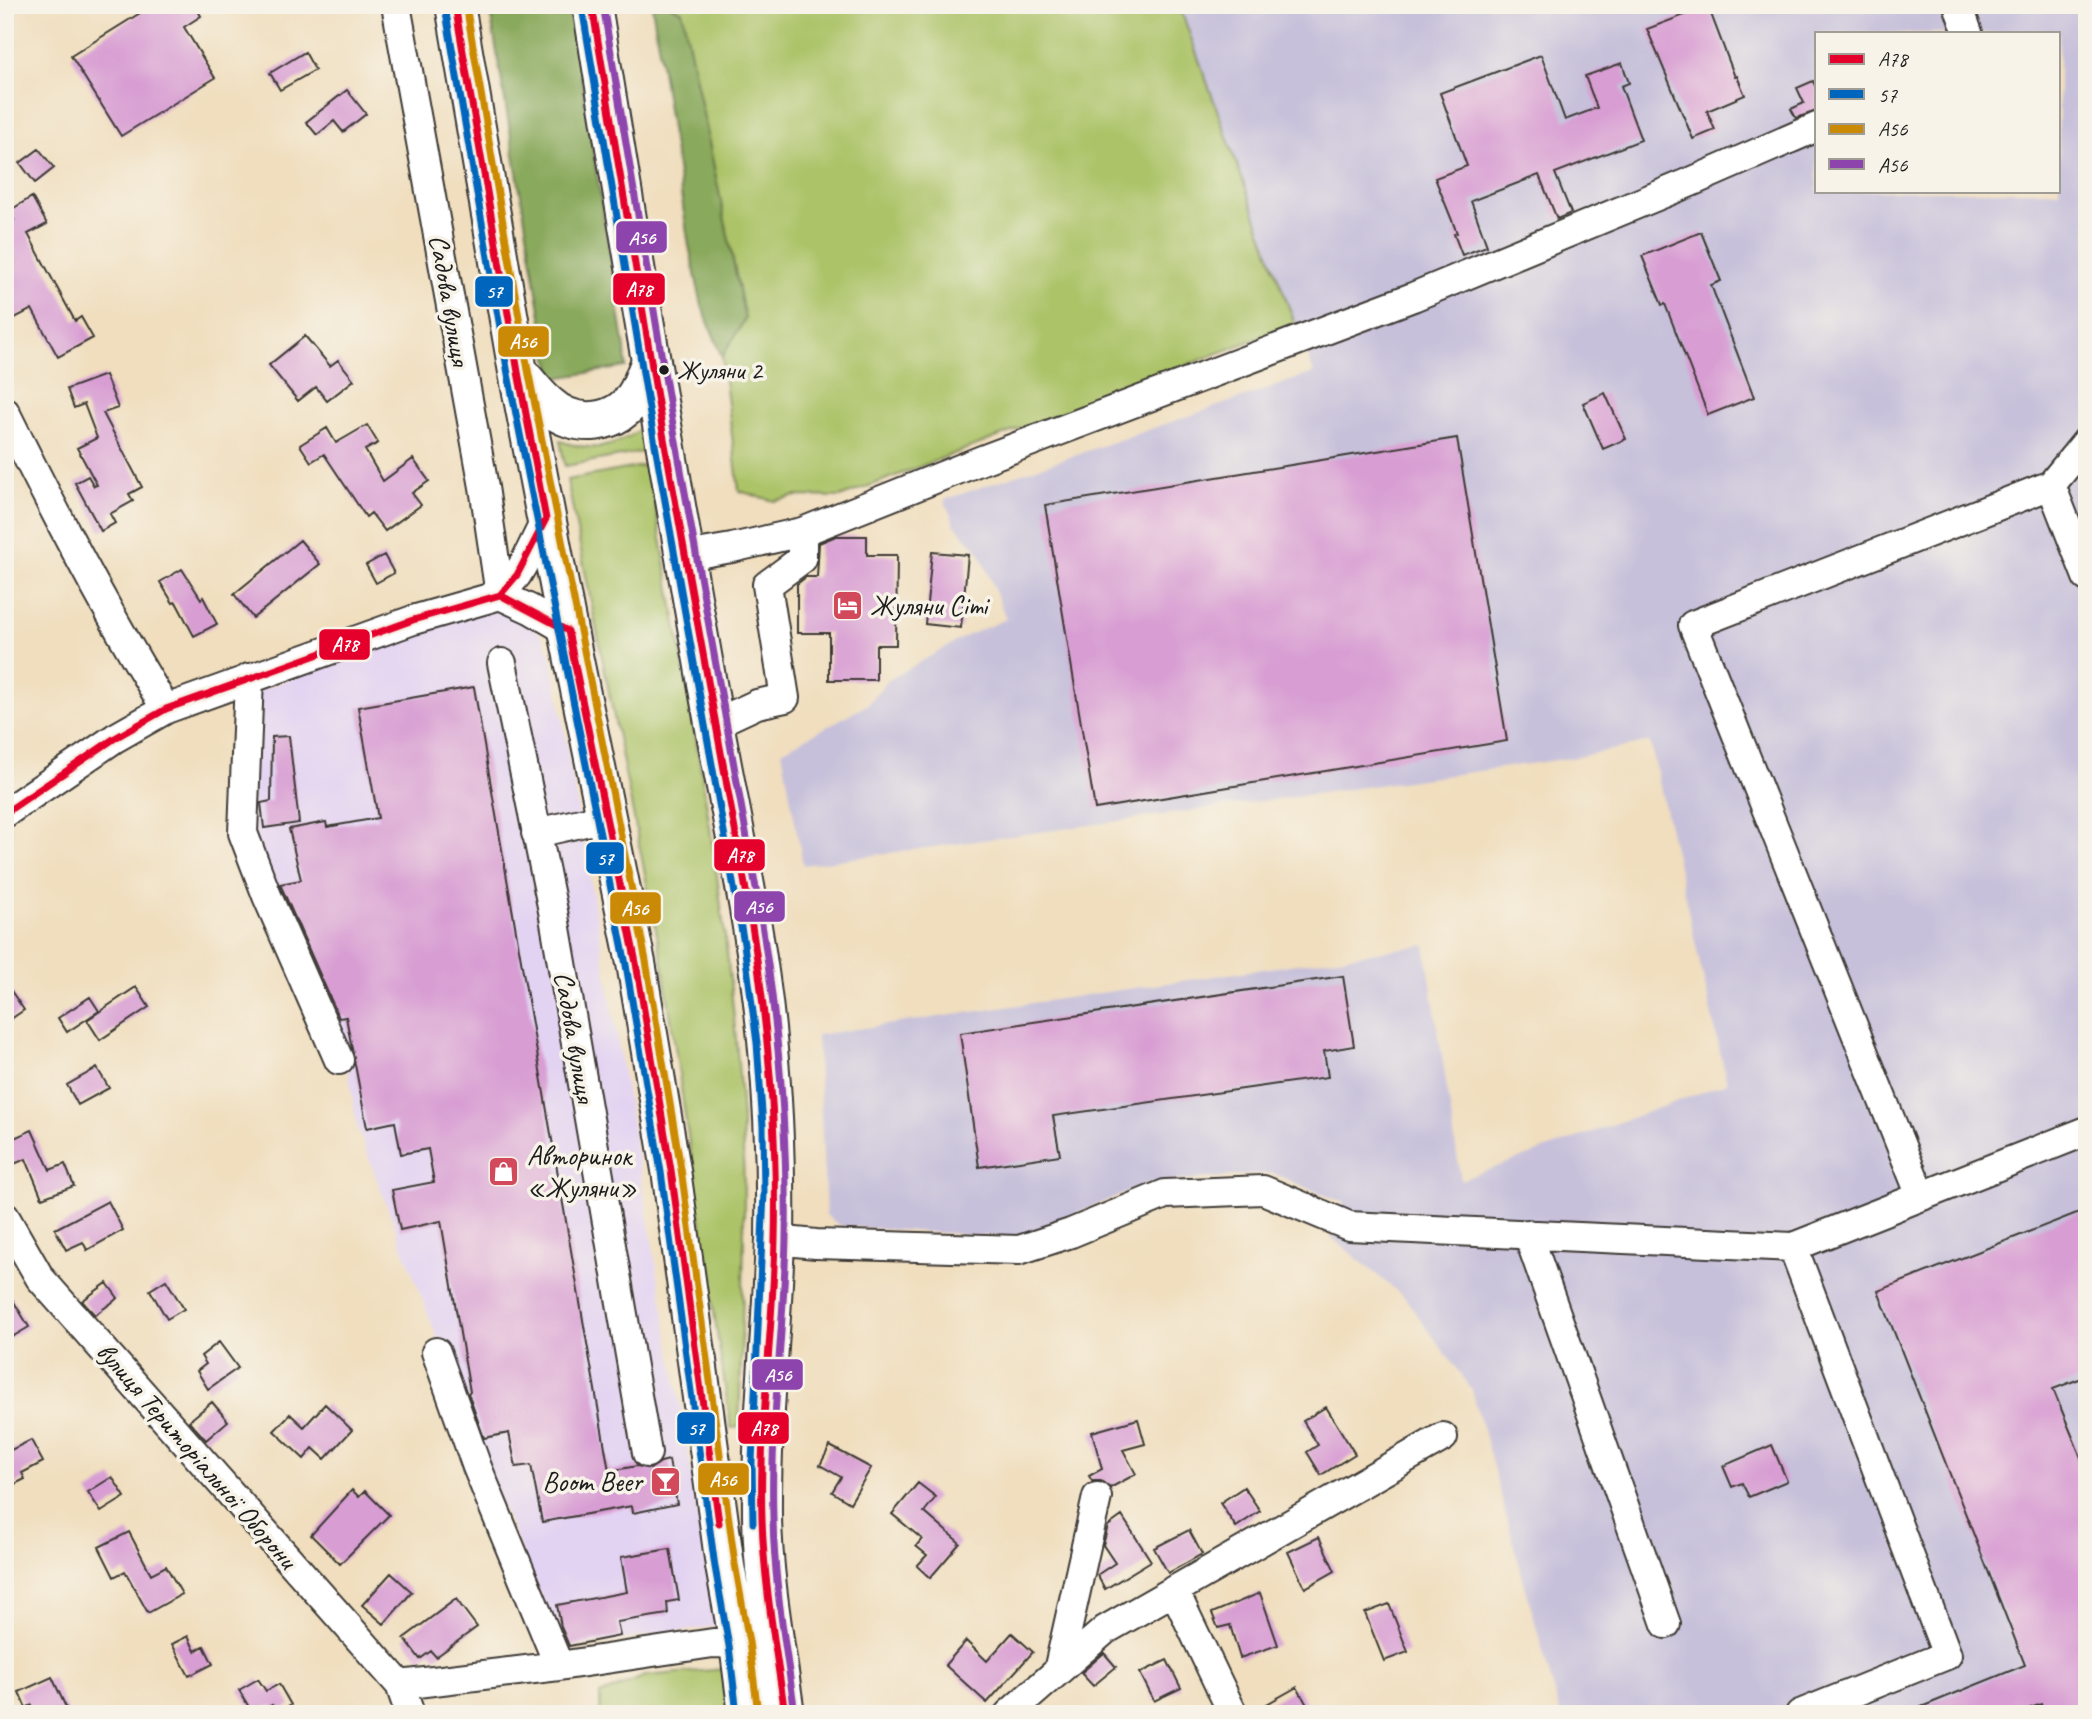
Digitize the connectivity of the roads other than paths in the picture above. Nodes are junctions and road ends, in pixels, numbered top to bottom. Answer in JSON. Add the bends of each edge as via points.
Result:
{"nodes":[{"id":1,"x":396,"y":5,"type":"edge"},
{"id":2,"x":455,"y":5,"type":"edge"},
{"id":3,"x":592,"y":5,"type":"edge"},
{"id":4,"x":1958,"y":5,"type":"edge"},
{"id":5,"x":1968,"y":32,"type":"edge"},
{"id":6,"x":1815,"y":128,"type":"edge"},
{"id":7,"x":651,"y":362,"type":"junction"},
{"id":8,"x":518,"y":372,"type":"junction"},
{"id":9,"x":5,"y":412,"type":"edge"},
{"id":10,"x":2087,"y":441,"type":"edge"},
{"id":11,"x":2051,"y":485,"type":"junction"},
{"id":12,"x":546,"y":519,"type":"junction"},
{"id":13,"x":802,"y":532,"type":"junction"},
{"id":14,"x":685,"y":556,"type":"junction"},
{"id":15,"x":2087,"y":577,"type":"edge"},
{"id":16,"x":500,"y":596,"type":"junction"},
{"id":17,"x":568,"y":631,"type":"junction"},
{"id":18,"x":502,"y":663,"type":"dead end"},
{"id":19,"x":249,"y":678,"type":"junction"},
{"id":20,"x":166,"y":709,"type":"junction"},
{"id":21,"x":714,"y":724,"type":"junction"},
{"id":22,"x":5,"y":813,"type":"edge"},
{"id":23,"x":607,"y":817,"type":"junction"},
{"id":24,"x":536,"y":833,"type":"junction"},
{"id":25,"x":340,"y":1060,"type":"dead end"},
{"id":26,"x":2087,"y":1131,"type":"edge"},
{"id":27,"x":1921,"y":1196,"type":"junction"},
{"id":28,"x":5,"y":1217,"type":"edge"},
{"id":29,"x":1528,"y":1234,"type":"junction"},
{"id":30,"x":775,"y":1240,"type":"junction"},
{"id":31,"x":1793,"y":1247,"type":"junction"},
{"id":32,"x":436,"y":1352,"type":"dead end"},
{"id":33,"x":1443,"y":1437,"type":"dead end"},
{"id":34,"x":646,"y":1453,"type":"dead end"},
{"id":35,"x":1097,"y":1497,"type":"dead end"},
{"id":36,"x":1174,"y":1590,"type":"junction"},
{"id":37,"x":1666,"y":1623,"type":"dead end"},
{"id":38,"x":739,"y":1644,"type":"junction"},
{"id":39,"x":559,"y":1665,"type":"junction"},
{"id":40,"x":1058,"y":1671,"type":"junction"},
{"id":41,"x":400,"y":1685,"type":"junction"},
{"id":42,"x":410,"y":1714,"type":"edge"},
{"id":43,"x":747,"y":1714,"type":"edge"},
{"id":44,"x":785,"y":1714,"type":"edge"},
{"id":45,"x":1009,"y":1714,"type":"edge"},
{"id":46,"x":1233,"y":1714,"type":"edge"},
{"id":47,"x":1800,"y":1714,"type":"edge"}],
"edges":[{"from":1,"to":16,"type":"street","name":"Садова вулиця"},
{"from":2,"to":8,"type":"highway"},
{"from":3,"to":7,"type":"highway"},
{"from":4,"to":5,"type":"street"},
{"from":6,"to":13,"type":"street","via":[[1413,297]]},
{"from":7,"to":8,"type":"highway","via":[[629,405],[616,415],[589,422],[564,417]]},
{"from":7,"to":14,"type":"highway"},
{"from":8,"to":12,"type":"highway"},
{"from":9,"to":20,"type":"street","via":[[122,638]]},
{"from":10,"to":11,"type":"street"},
{"from":11,"to":15,"type":"street"},
{"from":11,"to":27,"type":"street","via":[[1693,625]]},
{"from":12,"to":16,"type":"street","via":[[517,575]]},
{"from":12,"to":17,"type":"highway"},
{"from":13,"to":14,"type":"street"},
{"from":13,"to":21,"type":"street","via":[[802,559],[767,585],[785,698],[757,704]]},
{"from":14,"to":21,"type":"highway"},
{"from":16,"to":17,"type":"street"},
{"from":16,"to":19,"type":"street","via":[[413,620]]},
{"from":17,"to":23,"type":"highway"},
{"from":18,"to":24,"type":"street","name":"Садова вулиця"},
{"from":19,"to":20,"type":"street"},
{"from":19,"to":25,"type":"street","via":[[243,834]]},
{"from":20,"to":22,"type":"street"},
{"from":21,"to":30,"type":"highway","via":[[748,898],[767,1034]]},
{"from":23,"to":24,"type":"street"},
{"from":23,"to":38,"type":"highway","via":[[671,1170]]},
{"from":24,"to":34,"type":"street","name":"Садова вулиця"},
{"from":26,"to":27,"type":"street"},
{"from":27,"to":31,"type":"street"},
{"from":28,"to":41,"type":"street","name":"вулиця Територіальної Оборони","via":[[40,1278]]},
{"from":29,"to":30,"type":"street","via":[[1349,1226],[1263,1190],[1165,1194],[1019,1250]]},
{"from":29,"to":31,"type":"street"},
{"from":29,"to":37,"type":"street"},
{"from":30,"to":44,"type":"highway","via":[[762,1518]]},
{"from":31,"to":47,"type":"street","via":[[1947,1655]]},
{"from":32,"to":39,"type":"street","via":[[477,1467]]},
{"from":33,"to":36,"type":"street"},
{"from":35,"to":40,"type":"street"},
{"from":36,"to":40,"type":"street","via":[[1105,1630]]},
{"from":36,"to":46,"type":"street"},
{"from":38,"to":39,"type":"street","via":[[713,1643]]},
{"from":38,"to":43,"type":"highway"},
{"from":39,"to":41,"type":"street"},
{"from":40,"to":45,"type":"street"},
{"from":41,"to":42,"type":"street","name":"вулиця Територіальної Оборони"}]}
